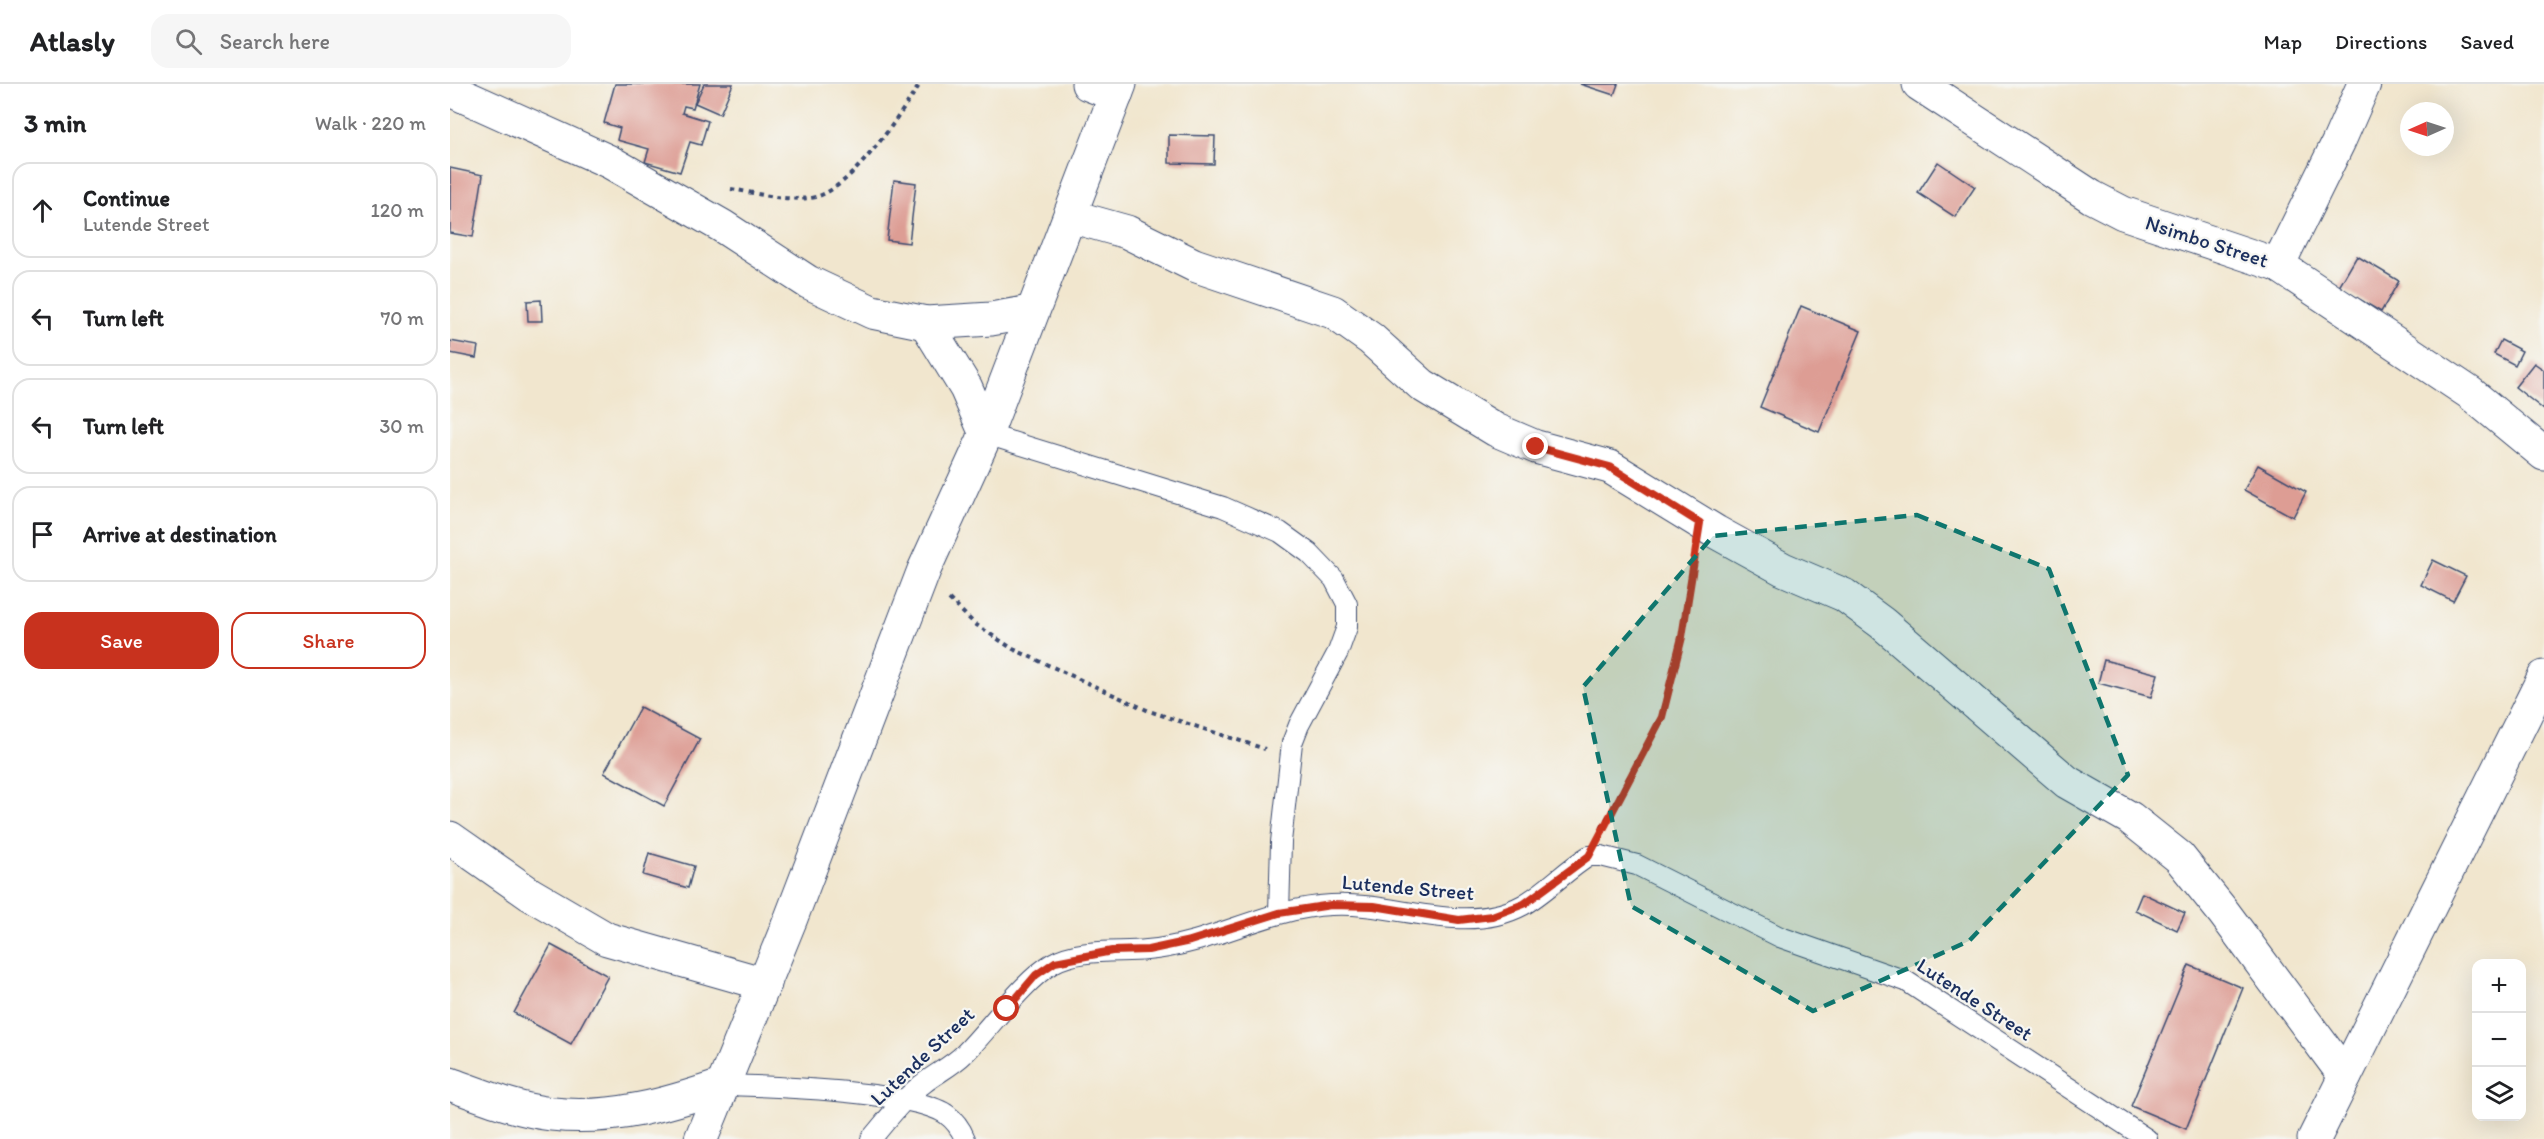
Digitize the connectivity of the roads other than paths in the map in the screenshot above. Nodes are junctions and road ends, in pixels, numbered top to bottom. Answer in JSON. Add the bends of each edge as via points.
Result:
{"nodes":[{"id":1,"x":1919,"y":84,"type":"edge"},
{"id":2,"x":2364,"y":84,"type":"edge"},
{"id":3,"x":1108,"y":88,"type":"edge"},
{"id":4,"x":450,"y":90,"type":"edge"},
{"id":5,"x":1070,"y":216,"type":"junction"},
{"id":6,"x":2278,"y":265,"type":"junction"},
{"id":7,"x":1030,"y":312,"type":"junction"},
{"id":8,"x":926,"y":323,"type":"junction"},
{"id":9,"x":986,"y":434,"type":"junction"},
{"id":10,"x":2544,"y":454,"type":"edge"},
{"id":11,"x":2544,"y":677,"type":"edge"},
{"id":12,"x":450,"y":838,"type":"edge"},
{"id":13,"x":1279,"y":913,"type":"junction"},
{"id":14,"x":765,"y":984,"type":"junction"},
{"id":15,"x":2345,"y":1076,"type":"junction"},
{"id":16,"x":450,"y":1084,"type":"edge"},
{"id":17,"x":724,"y":1085,"type":"junction"},
{"id":18,"x":903,"y":1101,"type":"junction"},
{"id":19,"x":552,"y":1126,"type":"edge"},
{"id":20,"x":701,"y":1139,"type":"edge"},
{"id":21,"x":871,"y":1139,"type":"edge"},
{"id":22,"x":965,"y":1139,"type":"edge"},
{"id":23,"x":2147,"y":1139,"type":"edge"},
{"id":24,"x":2314,"y":1139,"type":"edge"}],
"edges":[{"from":1,"to":6,"type":"street","name":"Nsimbo Street","via":[[2092,198],[2123,213]]},
{"from":2,"to":6,"type":"street"},
{"from":3,"to":5,"type":"street"},
{"from":4,"to":8,"type":"street","via":[[610,162],[722,226],[808,282],[872,312]]},
{"from":5,"to":7,"type":"street"},
{"from":5,"to":15,"type":"street","via":[[1127,232],[1194,265],[1333,312],[1371,339],[1422,385],[1496,430],[1536,447],[1610,467],[1700,523],[1783,568],[1844,595],[2067,782],[2130,818],[2179,857]]},
{"from":6,"to":10,"type":"street","name":"Nsimbo Street","via":[[2470,393]]},
{"from":7,"to":8,"type":"street"},
{"from":7,"to":9,"type":"street"},
{"from":8,"to":9,"type":"street","via":[[966,388]]},
{"from":9,"to":13,"type":"lane","via":[[1223,507],[1280,532],[1334,579],[1347,604],[1347,627],[1299,725],[1290,759],[1281,842]]},
{"from":9,"to":14,"type":"street","via":[[924,570]]},
{"from":11,"to":15,"type":"street"},
{"from":12,"to":14,"type":"street","via":[[530,894],[607,939]]},
{"from":13,"to":18,"type":"lane","name":"Lutende Street","via":[[1169,946],[1055,962],[1036,975],[962,1056]]},
{"from":13,"to":23,"type":"lane","name":"Lutende Street","via":[[1331,905],[1374,906],[1459,920],[1492,916],[1524,904],[1589,856],[1636,865],[1780,937],[1906,981]]},
{"from":14,"to":17,"type":"street"},
{"from":15,"to":24,"type":"street"},
{"from":16,"to":19,"type":"street"},
{"from":17,"to":18,"type":"lane","via":[[848,1093]]},
{"from":17,"to":19,"type":"street","via":[[627,1113]]},
{"from":17,"to":20,"type":"street"},
{"from":18,"to":21,"type":"lane","name":"Lutende Street"},
{"from":18,"to":22,"type":"lane","via":[[945,1113],[959,1126]]}]}
